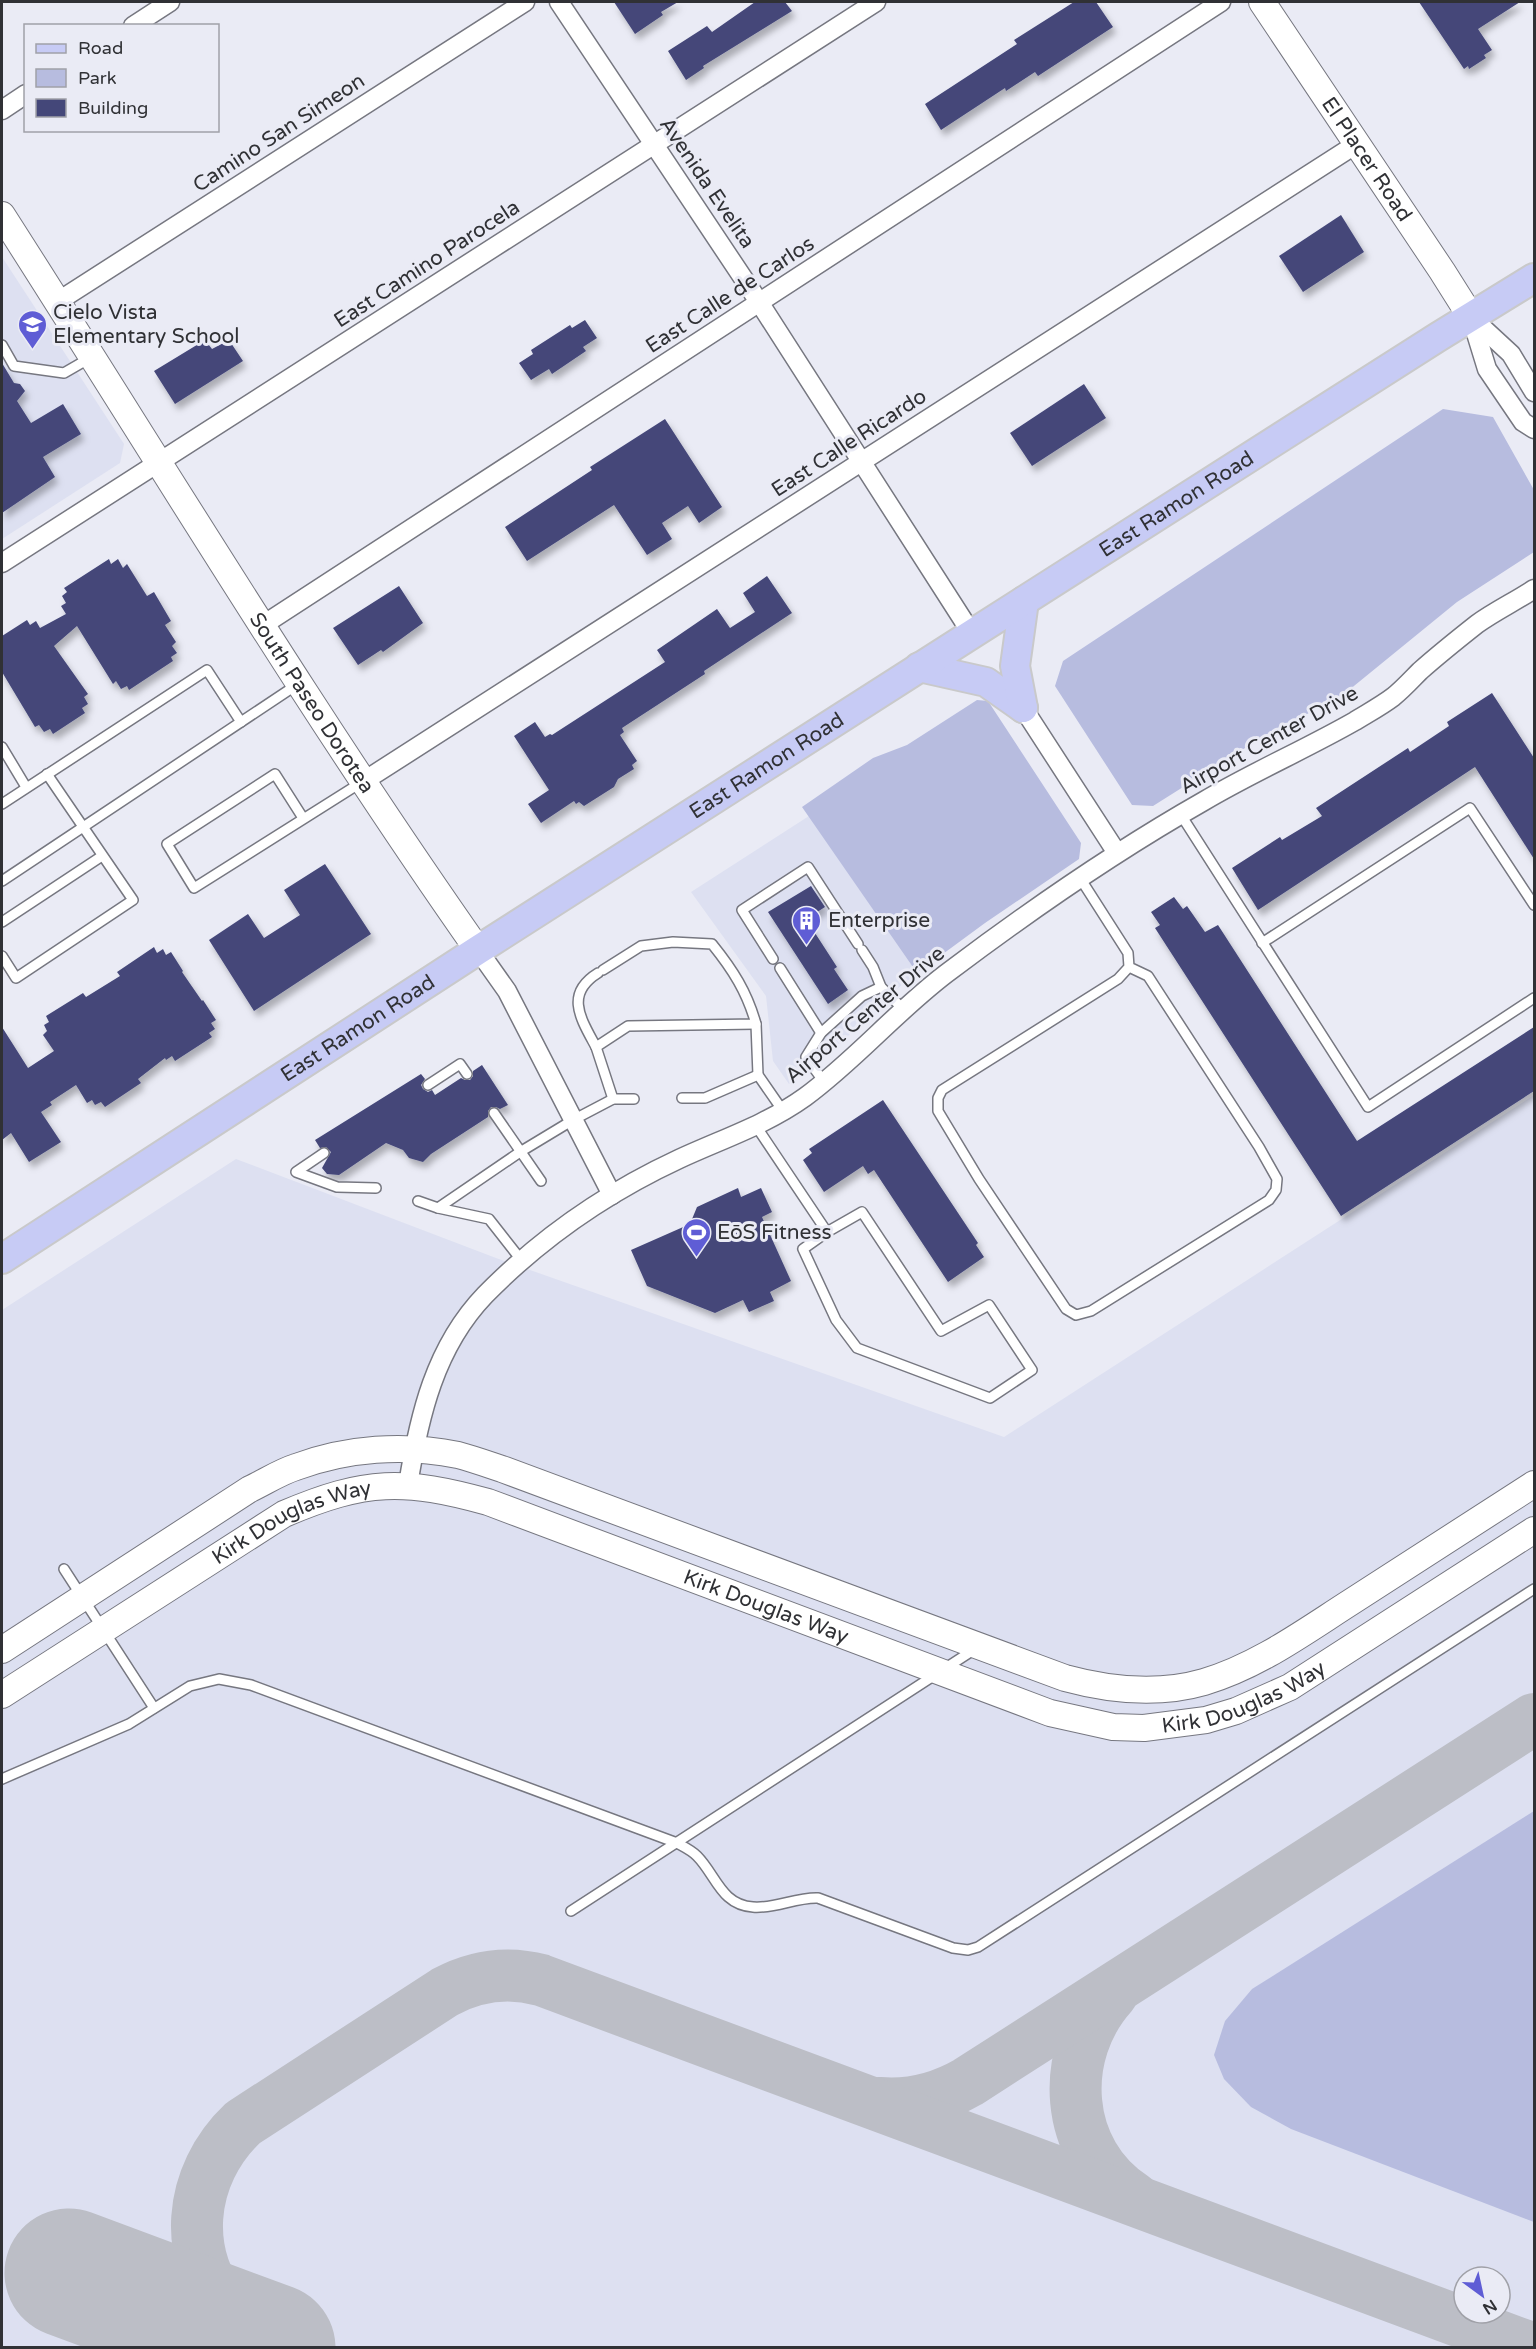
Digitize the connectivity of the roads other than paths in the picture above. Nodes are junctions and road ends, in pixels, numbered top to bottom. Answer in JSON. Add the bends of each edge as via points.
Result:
{"nodes":[{"id":1,"x":170,"y":2,"type":"edge"},
{"id":2,"x":525,"y":2,"type":"edge"},
{"id":3,"x":559,"y":2,"type":"edge"},
{"id":4,"x":876,"y":2,"type":"edge"},
{"id":5,"x":1221,"y":2,"type":"edge"},
{"id":6,"x":1262,"y":2,"type":"edge"},
{"id":7,"x":136,"y":24,"type":"edge"},
{"id":8,"x":24,"y":95,"type":"edge"},
{"id":9,"x":2,"y":110,"type":"edge"},
{"id":10,"x":1358,"y":143,"type":"junction"},
{"id":11,"x":654,"y":145,"type":"junction"},
{"id":12,"x":2,"y":215,"type":"edge"},
{"id":13,"x":1534,"y":278,"type":"edge"},
{"id":14,"x":57,"y":302,"type":"junction"},
{"id":15,"x":759,"y":302,"type":"junction"},
{"id":16,"x":1471,"y":317,"type":"junction"},
{"id":17,"x":2,"y":345,"type":"edge"},
{"id":18,"x":92,"y":357,"type":"junction"},
{"id":19,"x":1534,"y":392,"type":"edge"},
{"id":20,"x":1534,"y":429,"type":"edge"},
{"id":21,"x":159,"y":462,"type":"junction"},
{"id":22,"x":861,"y":462,"type":"junction"},
{"id":23,"x":2,"y":564,"type":"edge"},
{"id":24,"x":1534,"y":589,"type":"edge"},
{"id":25,"x":1024,"y":602,"type":"junction"},
{"id":26,"x":263,"y":625,"type":"junction"},
{"id":27,"x":972,"y":634,"type":"junction"},
{"id":28,"x":919,"y":667,"type":"junction"},
{"id":29,"x":300,"y":682,"type":"junction"},
{"id":30,"x":1023,"y":708,"type":"junction"},
{"id":31,"x":241,"y":722,"type":"junction"},
{"id":32,"x":2,"y":747,"type":"edge"},
{"id":33,"x":47,"y":774,"type":"junction"},
{"id":34,"x":364,"y":781,"type":"junction"},
{"id":35,"x":26,"y":787,"type":"junction"},
{"id":36,"x":2,"y":804,"type":"edge"},
{"id":37,"x":1181,"y":815,"type":"junction"},
{"id":38,"x":303,"y":818,"type":"junction"},
{"id":39,"x":82,"y":828,"type":"junction"},
{"id":40,"x":1117,"y":853,"type":"junction"},
{"id":41,"x":102,"y":856,"type":"junction"},
{"id":42,"x":1080,"y":878,"type":"junction"},
{"id":43,"x":2,"y":881,"type":"edge"},
{"id":44,"x":1534,"y":905,"type":"edge"},
{"id":45,"x":2,"y":922,"type":"edge"},
{"id":46,"x":1262,"y":943,"type":"junction"},
{"id":47,"x":478,"y":950,"type":"junction"},
{"id":48,"x":2,"y":956,"type":"edge"},
{"id":49,"x":773,"y":958,"type":"dead end"},
{"id":50,"x":780,"y":968,"type":"dead end"},
{"id":51,"x":1129,"y":968,"type":"junction"},
{"id":52,"x":881,"y":987,"type":"junction"},
{"id":53,"x":1534,"y":998,"type":"edge"},
{"id":54,"x":903,"y":1009,"type":"junction"},
{"id":55,"x":756,"y":1024,"type":"junction"},
{"id":56,"x":821,"y":1032,"type":"junction"},
{"id":57,"x":596,"y":1047,"type":"junction"},
{"id":58,"x":467,"y":1074,"type":"dead end"},
{"id":59,"x":758,"y":1075,"type":"junction"},
{"id":60,"x":824,"y":1082,"type":"junction"},
{"id":61,"x":428,"y":1085,"type":"dead end"},
{"id":62,"x":682,"y":1098,"type":"dead end"},
{"id":63,"x":613,"y":1099,"type":"junction"},
{"id":64,"x":634,"y":1099,"type":"dead end"},
{"id":65,"x":783,"y":1111,"type":"junction"},
{"id":66,"x":494,"y":1113,"type":"dead end"},
{"id":67,"x":573,"y":1120,"type":"junction"},
{"id":68,"x":756,"y":1126,"type":"junction"},
{"id":69,"x":520,"y":1152,"type":"junction"},
{"id":70,"x":324,"y":1153,"type":"dead end"},
{"id":71,"x":541,"y":1181,"type":"dead end"},
{"id":72,"x":376,"y":1188,"type":"dead end"},
{"id":73,"x":612,"y":1195,"type":"junction"},
{"id":74,"x":418,"y":1201,"type":"dead end"},
{"id":75,"x":438,"y":1208,"type":"junction"},
{"id":76,"x":827,"y":1232,"type":"junction"},
{"id":77,"x":2,"y":1259,"type":"edge"},
{"id":78,"x":522,"y":1261,"type":"junction"},
{"id":79,"x":414,"y":1450,"type":"junction"},
{"id":80,"x":1534,"y":1484,"type":"edge"},
{"id":81,"x":408,"y":1485,"type":"junction"},
{"id":82,"x":1534,"y":1530,"type":"edge"},
{"id":83,"x":64,"y":1569,"type":"dead end"},
{"id":84,"x":1534,"y":1589,"type":"edge"},
{"id":85,"x":83,"y":1598,"type":"junction"},
{"id":86,"x":104,"y":1629,"type":"junction"},
{"id":87,"x":980,"y":1647,"type":"junction"},
{"id":88,"x":2,"y":1650,"type":"edge"},
{"id":89,"x":941,"y":1672,"type":"junction"},
{"id":90,"x":2,"y":1695,"type":"edge"},
{"id":91,"x":154,"y":1708,"type":"junction"},
{"id":92,"x":2,"y":1779,"type":"edge"},
{"id":93,"x":677,"y":1843,"type":"junction"},
{"id":94,"x":571,"y":1911,"type":"dead end"}],
"edges":[{"from":1,"to":7,"type":"street"},
{"from":2,"to":14,"type":"street","name":"Camino San Simeon"},
{"from":3,"to":11,"type":"street","name":"Avenida Evelita"},
{"from":4,"to":11,"type":"street","name":"East Camino Parocela"},
{"from":5,"to":15,"type":"street","name":"East Calle de Carlos"},
{"from":6,"to":10,"type":"street","name":"El Placer Road"},
{"from":8,"to":9,"type":"street"},
{"from":10,"to":16,"type":"street","name":"El Placer Road"},
{"from":10,"to":22,"type":"street","name":"East Calle Ricardo"},
{"from":11,"to":15,"type":"street","name":"Avenida Evelita"},
{"from":11,"to":21,"type":"street","name":"East Camino Parocela"},
{"from":12,"to":14,"type":"street","name":"South Paseo Dorotea"},
{"from":13,"to":16,"type":"main road","name":"East Ramon Road"},
{"from":14,"to":18,"type":"street","name":"South Paseo Dorotea"},
{"from":15,"to":22,"type":"street","name":"Avenida Evelita"},
{"from":15,"to":26,"type":"street","name":"East Calle de Carlos"},
{"from":16,"to":19,"type":"street","name":"El Placer Road","via":[[1511,354]]},
{"from":16,"to":20,"type":"street","name":"El Placer Road","via":[[1487,369],[1523,422]]},
{"from":16,"to":25,"type":"main road","name":"East Ramon Road"},
{"from":17,"to":18,"type":"lane","via":[[14,366],[64,373]]},
{"from":18,"to":21,"type":"street","name":"South Paseo Dorotea"},
{"from":21,"to":23,"type":"street","name":"East Camino Parocela"},
{"from":21,"to":26,"type":"street","name":"South Paseo Dorotea"},
{"from":22,"to":27,"type":"street","name":"Avenida Evelita"},
{"from":22,"to":34,"type":"street","name":"East Calle Ricardo"},
{"from":24,"to":37,"type":"street","name":"Airport Center Drive","via":[[1478,623],[1393,697],[1354,722]]},
{"from":25,"to":27,"type":"main road","name":"East Ramon Road"},
{"from":25,"to":30,"type":"main road","via":[[1015,666]]},
{"from":26,"to":29,"type":"street","name":"South Paseo Dorotea"},
{"from":27,"to":28,"type":"main road","name":"East Ramon Road"},
{"from":28,"to":30,"type":"main road","via":[[986,682]]},
{"from":28,"to":47,"type":"main road","name":"East Ramon Road"},
{"from":29,"to":31,"type":"lane"},
{"from":29,"to":34,"type":"street","name":"South Paseo Dorotea"},
{"from":30,"to":40,"type":"street"},
{"from":31,"to":33,"type":"lane","via":[[207,670]]},
{"from":31,"to":39,"type":"lane"},
{"from":32,"to":35,"type":"lane"},
{"from":33,"to":35,"type":"lane"},
{"from":33,"to":39,"type":"lane"},
{"from":34,"to":38,"type":"lane"},
{"from":34,"to":47,"type":"street","name":"South Paseo Dorotea"},
{"from":35,"to":36,"type":"lane"},
{"from":37,"to":40,"type":"street","name":"Airport Center Drive"},
{"from":37,"to":46,"type":"lane"},
{"from":38,"to":38,"type":"lane","via":[[194,888],[167,844],[275,774]]},
{"from":39,"to":41,"type":"lane"},
{"from":39,"to":43,"type":"lane"},
{"from":40,"to":42,"type":"street","name":"Airport Center Drive"},
{"from":41,"to":45,"type":"lane"},
{"from":41,"to":48,"type":"lane","via":[[133,900],[16,978]]},
{"from":42,"to":51,"type":"lane","via":[[1128,953]]},
{"from":42,"to":54,"type":"street","name":"Airport Center Drive","via":[[951,969]]},
{"from":44,"to":46,"type":"lane","via":[[1470,808]]},
{"from":46,"to":53,"type":"lane","via":[[1368,1107]]},
{"from":47,"to":67,"type":"street","name":"South Paseo Dorotea","via":[[507,991]]},
{"from":47,"to":77,"type":"main road","name":"East Ramon Road"},
{"from":49,"to":52,"type":"lane","via":[[742,910],[808,867],[873,967]]},
{"from":50,"to":56,"type":"lane"},
{"from":51,"to":51,"type":"lane","via":[[1118,979],[942,1090],[938,1098],[938,1111],[979,1179],[1066,1309],[1076,1315],[1091,1311],[1165,1265],[1269,1200],[1276,1190],[1277,1179],[1259,1147],[1172,1011],[1148,976]]},
{"from":52,"to":54,"type":"lane"},
{"from":52,"to":56,"type":"lane","via":[[862,996]]},
{"from":54,"to":60,"type":"street","name":"Airport Center Drive"},
{"from":55,"to":57,"type":"lane","via":[[628,1026]]},
{"from":55,"to":57,"type":"lane","via":[[749,1000],[712,944],[673,942],[641,946],[586,980],[577,1000]]},
{"from":55,"to":59,"type":"lane"},
{"from":56,"to":60,"type":"lane","via":[[806,1057]]},
{"from":57,"to":63,"type":"lane"},
{"from":58,"to":61,"type":"lane","via":[[460,1064]]},
{"from":59,"to":62,"type":"lane","via":[[705,1098]]},
{"from":59,"to":65,"type":"lane"},
{"from":60,"to":65,"type":"street","name":"Airport Center Drive"},
{"from":63,"to":64,"type":"lane"},
{"from":63,"to":67,"type":"lane"},
{"from":65,"to":68,"type":"street","name":"Airport Center Drive"},
{"from":66,"to":69,"type":"lane"},
{"from":67,"to":69,"type":"lane"},
{"from":67,"to":73,"type":"street","name":"South Paseo Dorotea"},
{"from":68,"to":73,"type":"street","name":"Airport Center Drive","via":[[677,1159]]},
{"from":68,"to":76,"type":"lane"},
{"from":69,"to":71,"type":"lane"},
{"from":69,"to":75,"type":"lane"},
{"from":70,"to":72,"type":"lane","via":[[296,1172],[337,1187]]},
{"from":73,"to":78,"type":"street","name":"Airport Center Drive"},
{"from":74,"to":75,"type":"lane"},
{"from":75,"to":78,"type":"lane","via":[[492,1216]]},
{"from":76,"to":76,"type":"lane","via":[[803,1249],[836,1320],[857,1348],[990,1398],[1032,1370],[989,1305],[941,1331],[862,1212]]},
{"from":78,"to":79,"type":"street","name":"Airport Center Drive","via":[[483,1298],[455,1333],[434,1374]]},
{"from":79,"to":81,"type":"street","name":"Airport Center Drive"},
{"from":79,"to":85,"type":"street","name":"Kirk Douglas Way","via":[[372,1449],[294,1467],[250,1489]]},
{"from":79,"to":87,"type":"street","name":"Kirk Douglas Way","via":[[458,1455],[509,1471]]},
{"from":80,"to":87,"type":"street","name":"Kirk Douglas Way","via":[[1262,1659],[1202,1683],[1169,1688],[1095,1686]]},
{"from":81,"to":86,"type":"street","name":"Kirk Douglas Way","via":[[354,1489],[284,1514]]},
{"from":81,"to":89,"type":"street","name":"Kirk Douglas Way","via":[[488,1502]]},
{"from":82,"to":89,"type":"street","name":"Kirk Douglas Way","via":[[1290,1687],[1206,1720],[1144,1728],[1113,1727],[1050,1713]]},
{"from":83,"to":85,"type":"lane"},
{"from":84,"to":93,"type":"lane","via":[[969,1950],[818,1898],[761,1908],[741,1905],[725,1895],[696,1855]]},
{"from":85,"to":86,"type":"lane"},
{"from":85,"to":88,"type":"street","name":"Kirk Douglas Way"},
{"from":86,"to":90,"type":"street","name":"Kirk Douglas Way"},
{"from":86,"to":91,"type":"lane"},
{"from":87,"to":89,"type":"lane"},
{"from":89,"to":93,"type":"lane"},
{"from":91,"to":92,"type":"lane","via":[[129,1724]]},
{"from":91,"to":93,"type":"lane","via":[[190,1686],[219,1679],[252,1685]]},
{"from":93,"to":94,"type":"lane"}]}
